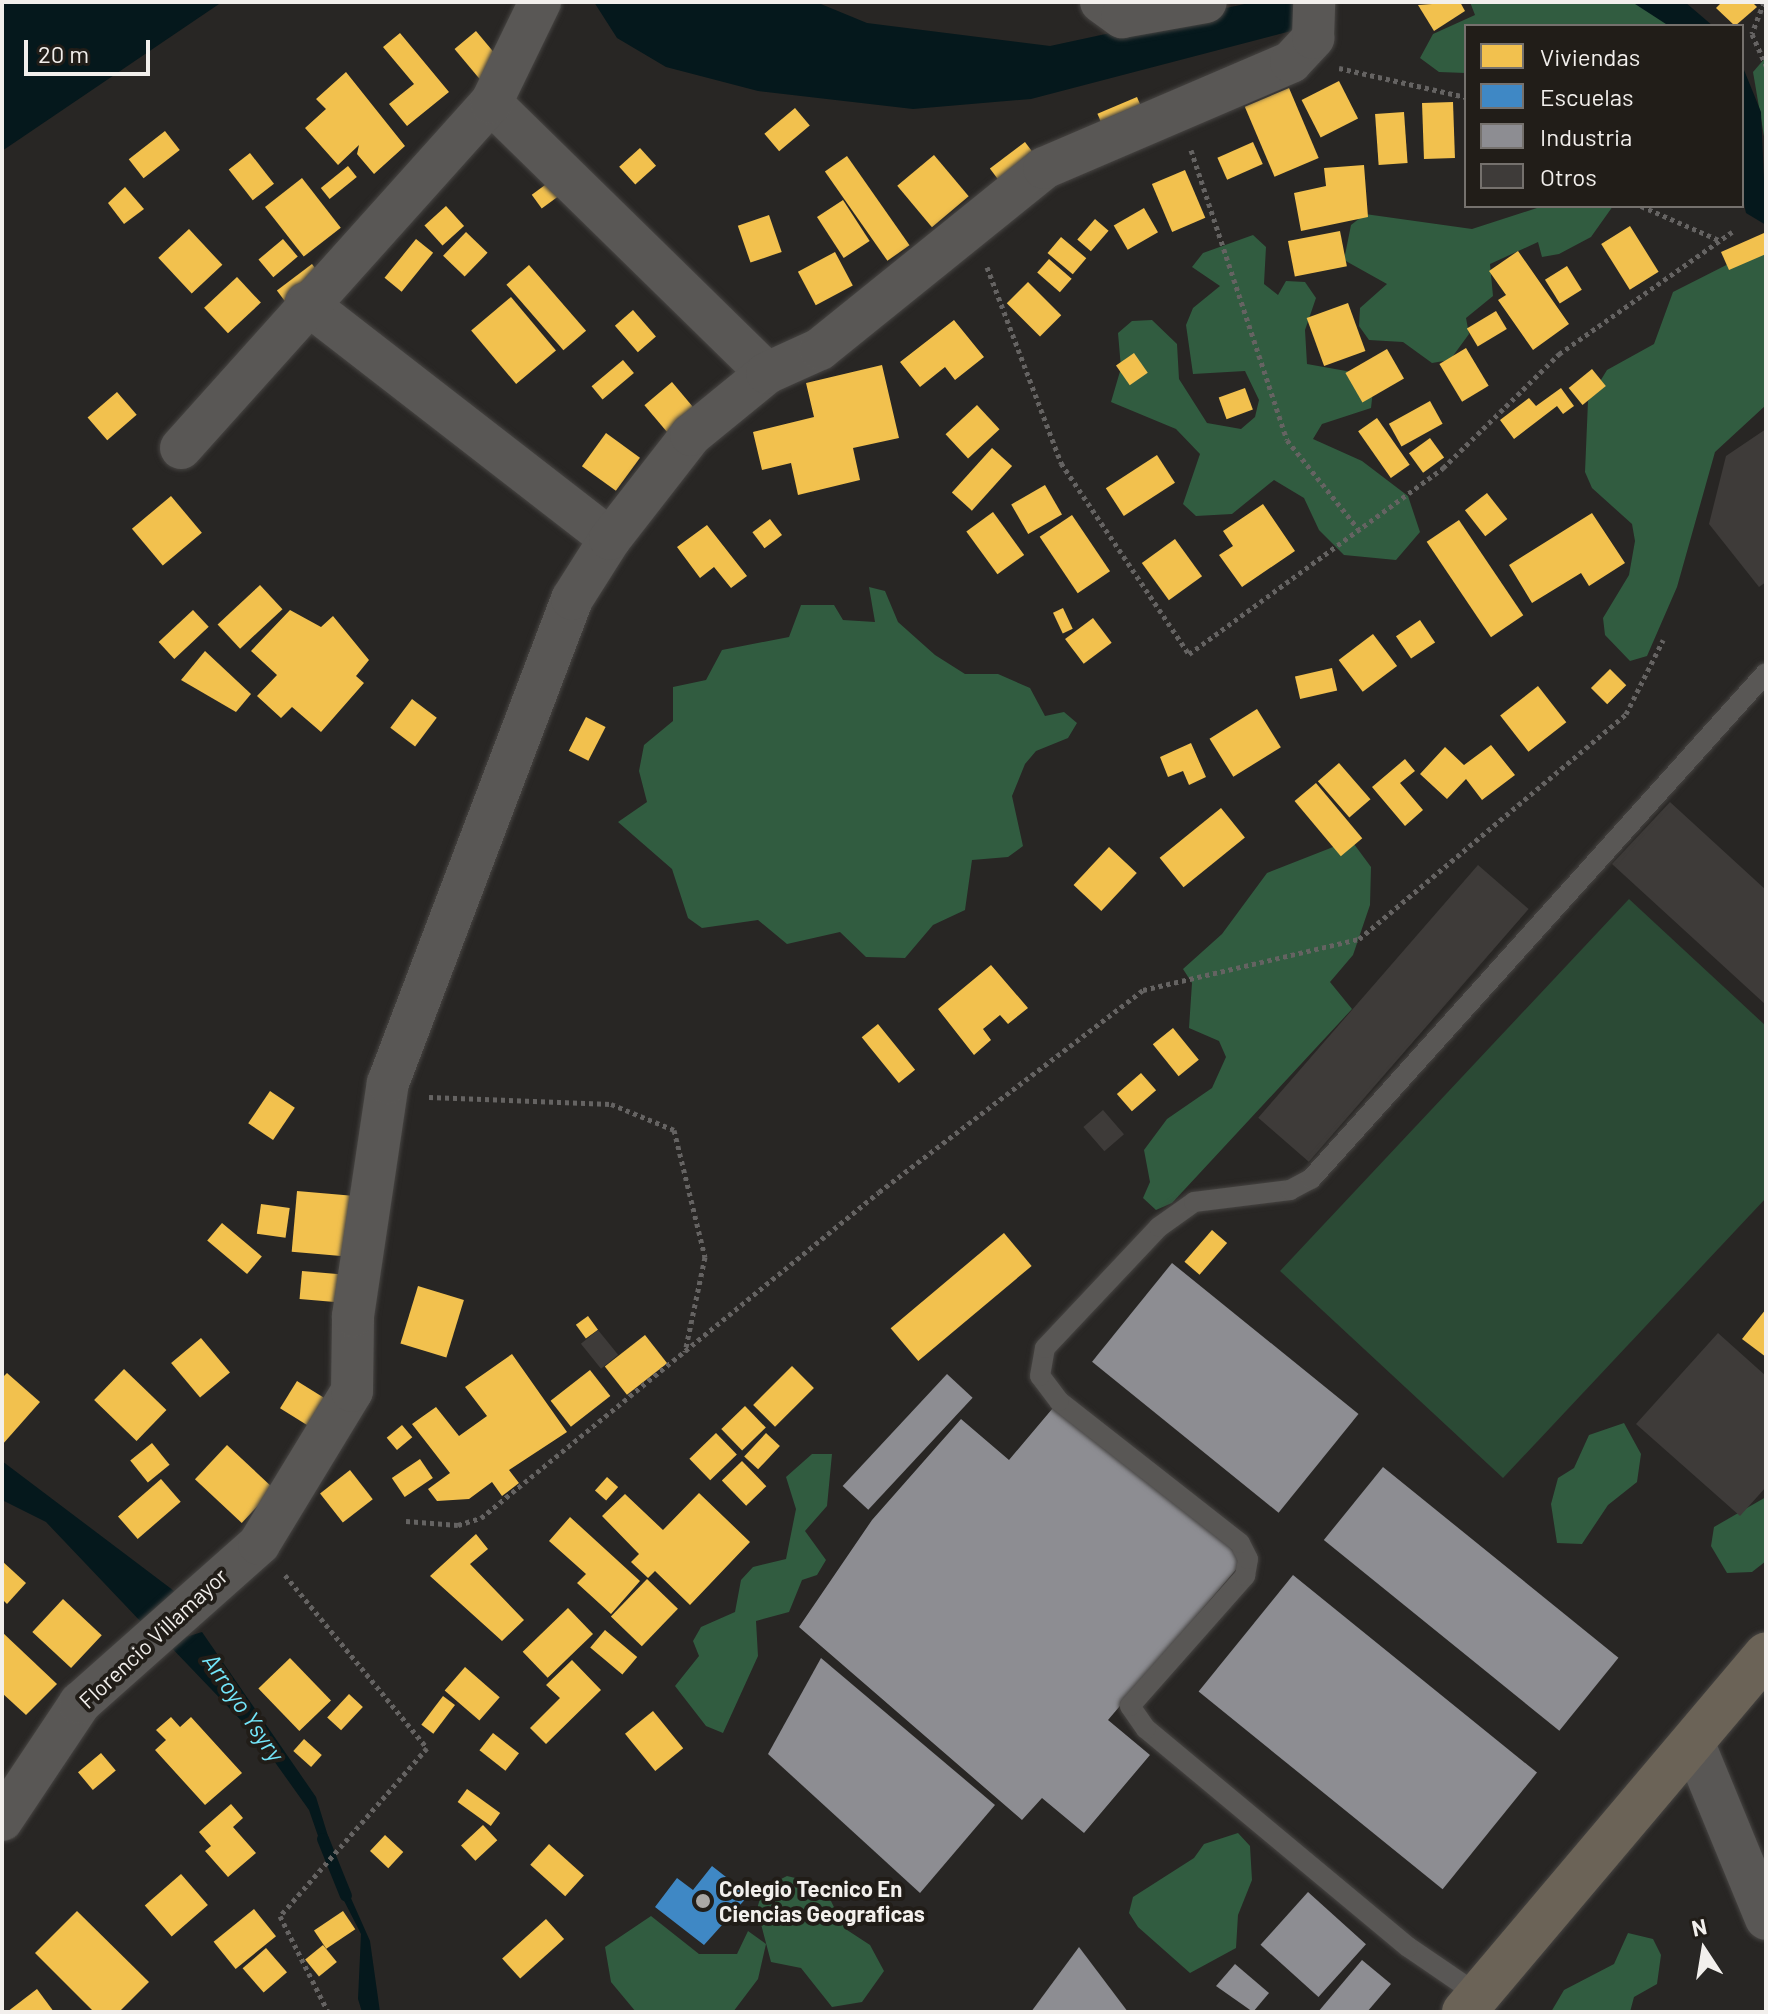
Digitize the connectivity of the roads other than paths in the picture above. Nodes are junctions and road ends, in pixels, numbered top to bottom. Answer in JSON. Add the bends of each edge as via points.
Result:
{"nodes":[{"id":1,"x":540,"y":2,"type":"edge"},
{"id":2,"x":1101,"y":2,"type":"edge"},
{"id":3,"x":1206,"y":2,"type":"edge"},
{"id":4,"x":1310,"y":30,"type":"edge"},
{"id":5,"x":491,"y":103,"type":"junction"},
{"id":6,"x":306,"y":303,"type":"junction"},
{"id":7,"x":767,"y":373,"type":"junction"},
{"id":8,"x":181,"y":448,"type":"dead end"},
{"id":9,"x":610,"y":539,"type":"junction"},
{"id":10,"x":1766,"y":673,"type":"edge"},
{"id":11,"x":1766,"y":1655,"type":"edge"},
{"id":12,"x":1694,"y":1744,"type":"junction"},
{"id":13,"x":2,"y":1820,"type":"edge"},
{"id":14,"x":1766,"y":1919,"type":"edge"},
{"id":15,"x":1471,"y":2003,"type":"edge"}],
"edges":[{"from":1,"to":5,"type":"street"},
{"from":2,"to":3,"type":"street","via":[[1122,17]]},
{"from":4,"to":7,"type":"street","name":"Florencio Villamayor","via":[[1291,62],[1044,168],[820,349]]},
{"from":5,"to":6,"type":"street"},
{"from":5,"to":7,"type":"street"},
{"from":6,"to":8,"type":"street"},
{"from":6,"to":9,"type":"street"},
{"from":7,"to":9,"type":"street","name":"Florencio Villamayor","via":[[691,435]]},
{"from":9,"to":13,"type":"street","name":"Florencio Villamayor","via":[[572,599],[384,1096],[353,1316],[352,1391],[259,1544],[179,1609],[80,1703]]},
{"from":10,"to":15,"type":"lane","via":[[1311,1179],[1290,1190],[1194,1202],[1159,1227],[1045,1348],[1040,1376],[1059,1401],[1240,1543],[1248,1559],[1245,1576],[1130,1706],[1146,1729]]},
{"from":11,"to":12,"type":"highway"},
{"from":12,"to":14,"type":"street"},
{"from":12,"to":15,"type":"highway"}]}
